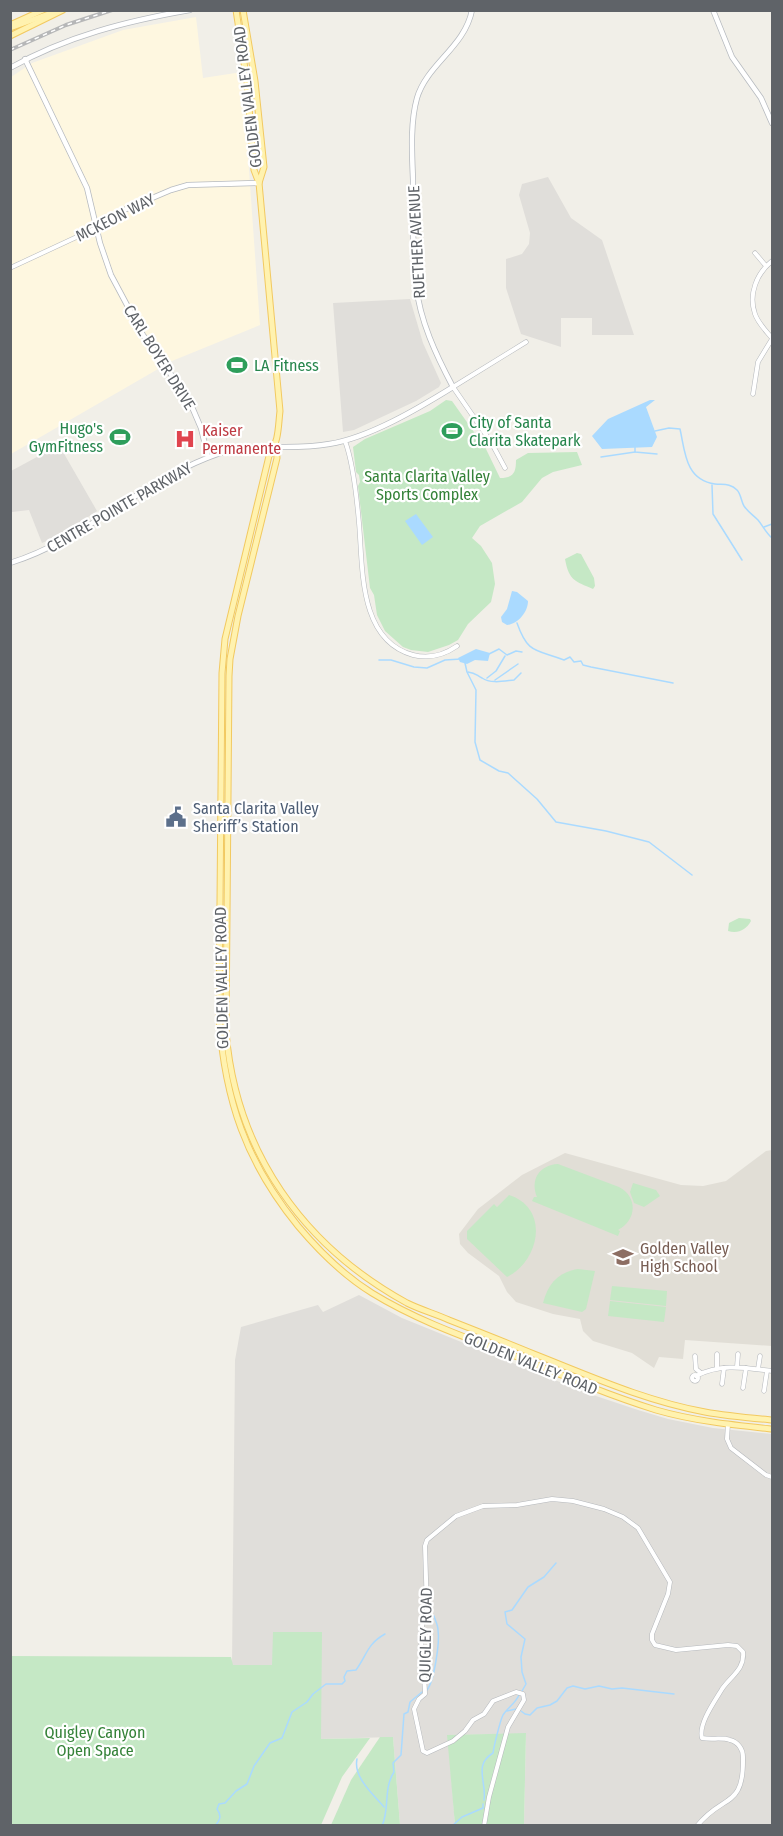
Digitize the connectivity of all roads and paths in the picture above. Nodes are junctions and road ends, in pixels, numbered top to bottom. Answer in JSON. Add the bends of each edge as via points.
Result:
{"nodes":[{"id":1,"x":43,"y":10,"type":"edge"},
{"id":2,"x":62,"y":10,"type":"edge"},
{"id":3,"x":190,"y":10,"type":"edge"},
{"id":4,"x":236,"y":10,"type":"edge"},
{"id":5,"x":243,"y":10,"type":"edge"},
{"id":6,"x":472,"y":10,"type":"edge"},
{"id":7,"x":713,"y":10,"type":"edge"},
{"id":8,"x":10,"y":26,"type":"edge"},
{"id":9,"x":10,"y":36,"type":"edge"},
{"id":10,"x":25,"y":59,"type":"junction"},
{"id":11,"x":10,"y":68,"type":"edge"},
{"id":12,"x":772,"y":123,"type":"edge"},
{"id":13,"x":259,"y":183,"type":"junction"},
{"id":14,"x":96,"y":228,"type":"junction"},
{"id":15,"x":755,"y":253,"type":"dead end"},
{"id":16,"x":772,"y":261,"type":"edge"},
{"id":17,"x":766,"y":266,"type":"junction"},
{"id":18,"x":10,"y":268,"type":"edge"},
{"id":19,"x":772,"y":338,"type":"edge"},
{"id":20,"x":526,"y":342,"type":"dead end"},
{"id":21,"x":453,"y":387,"type":"junction"},
{"id":22,"x":753,"y":394,"type":"dead end"},
{"id":23,"x":345,"y":441,"type":"junction"},
{"id":24,"x":276,"y":446,"type":"junction"},
{"id":25,"x":208,"y":457,"type":"junction"},
{"id":26,"x":505,"y":468,"type":"dead end"},
{"id":27,"x":10,"y":563,"type":"edge"},
{"id":28,"x":457,"y":646,"type":"dead end"},
{"id":29,"x":717,"y":1354,"type":"dead end"},
{"id":30,"x":738,"y":1354,"type":"dead end"},
{"id":31,"x":695,"y":1356,"type":"dead end"},
{"id":32,"x":760,"y":1356,"type":"dead end"},
{"id":33,"x":737,"y":1367,"type":"junction"},
{"id":34,"x":717,"y":1368,"type":"junction"},
{"id":35,"x":724,"y":1368,"type":"junction"},
{"id":36,"x":746,"y":1368,"type":"junction"},
{"id":37,"x":758,"y":1369,"type":"junction"},
{"id":38,"x":770,"y":1371,"type":"edge"},
{"id":39,"x":722,"y":1384,"type":"dead end"},
{"id":40,"x":743,"y":1388,"type":"dead end"},
{"id":41,"x":764,"y":1391,"type":"dead end"},
{"id":42,"x":772,"y":1420,"type":"edge"},
{"id":43,"x":729,"y":1424,"type":"junction"},
{"id":44,"x":772,"y":1429,"type":"edge"},
{"id":45,"x":772,"y":1477,"type":"edge"},
{"id":46,"x":484,"y":1826,"type":"edge"},
{"id":47,"x":697,"y":1826,"type":"edge"}],
"edges":[{"from":1,"to":8,"type":"main road"},
{"from":2,"to":8,"type":"main road"},
{"from":2,"to":9,"type":"main road"},
{"from":3,"to":10,"type":"street","via":[[100,30]]},
{"from":4,"to":13,"type":"main road","name":"GOLDEN VALLEY ROAD","via":[[246,72],[254,170]]},
{"from":5,"to":13,"type":"main road","name":"GOLDEN VALLEY ROAD","via":[[264,167]]},
{"from":6,"to":21,"type":"street","name":"RUETHER AVENUE","via":[[466,28],[423,84],[414,113],[416,286],[428,332]]},
{"from":7,"to":12,"type":"street","via":[[732,57],[761,98]]},
{"from":10,"to":11,"type":"street"},
{"from":10,"to":14,"type":"street","name":"CARL BOYER DRIVE","via":[[87,188]]},
{"from":13,"to":14,"type":"street","name":"MCKEON WAY","via":[[197,184],[171,190],[124,210]]},
{"from":13,"to":24,"type":"main road","name":"GOLDEN VALLEY ROAD","via":[[279,383]]},
{"from":14,"to":18,"type":"street","name":"MCKEON WAY"},
{"from":14,"to":25,"type":"street","name":"CARL BOYER DRIVE","via":[[111,275],[138,325],[192,406]]},
{"from":15,"to":17,"type":"street"},
{"from":16,"to":17,"type":"street"},
{"from":17,"to":19,"type":"street","via":[[755,284],[753,298],[755,313]]},
{"from":19,"to":22,"type":"street","via":[[758,362]]},
{"from":20,"to":21,"type":"street","name":"CENTRE POINTE PARKWAY"},
{"from":21,"to":23,"type":"street","name":"CENTRE POINTE PARKWAY","via":[[421,407]]},
{"from":21,"to":26,"type":"street","name":"RUETHER AVENUE"},
{"from":23,"to":24,"type":"street","name":"CENTRE POINTE PARKWAY"},
{"from":23,"to":28,"type":"street","via":[[358,513],[364,583],[378,628],[395,647],[413,655],[438,655]]},
{"from":24,"to":25,"type":"street","name":"CENTRE POINTE PARKWAY","via":[[243,447]]},
{"from":24,"to":42,"type":"main road","name":"GOLDEN VALLEY ROAD","via":[[277,458],[238,616],[229,676],[226,1032],[240,1105],[266,1167],[319,1239],[367,1279],[409,1304],[634,1394],[705,1412]]},
{"from":24,"to":43,"type":"main road","name":"GOLDEN VALLEY ROAD","via":[[269,456],[236,589],[222,673],[219,1018],[228,1087],[245,1143],[281,1205],[307,1236],[333,1264],[372,1293],[427,1320],[610,1394],[658,1410]]},
{"from":25,"to":27,"type":"street","name":"CENTRE POINTE PARKWAY","via":[[162,479],[64,541]]},
{"from":29,"to":34,"type":"street"},
{"from":30,"to":33,"type":"street"},
{"from":31,"to":34,"type":"street","via":[[699,1374]]},
{"from":32,"to":37,"type":"street"},
{"from":33,"to":35,"type":"street"},
{"from":33,"to":36,"type":"street"},
{"from":34,"to":35,"type":"street"},
{"from":35,"to":39,"type":"street"},
{"from":36,"to":37,"type":"street"},
{"from":36,"to":40,"type":"street"},
{"from":37,"to":38,"type":"street"},
{"from":38,"to":41,"type":"street"},
{"from":43,"to":44,"type":"main road","name":"GOLDEN VALLEY ROAD"},
{"from":43,"to":45,"type":"street","via":[[727,1439],[731,1448]]},
{"from":46,"to":47,"type":"street","name":"QUIGLEY ROAD","via":[[508,1727],[524,1700],[523,1694],[516,1692],[493,1701],[453,1741],[427,1753],[423,1751],[414,1715],[425,1694],[422,1643],[427,1610],[427,1540],[456,1516],[483,1506],[552,1499],[604,1509],[638,1528],[670,1582],[652,1634],[655,1645],[676,1650],[729,1645],[743,1652],[742,1665],[723,1688],[701,1733],[702,1738],[732,1740],[740,1746],[741,1789]]}]}
